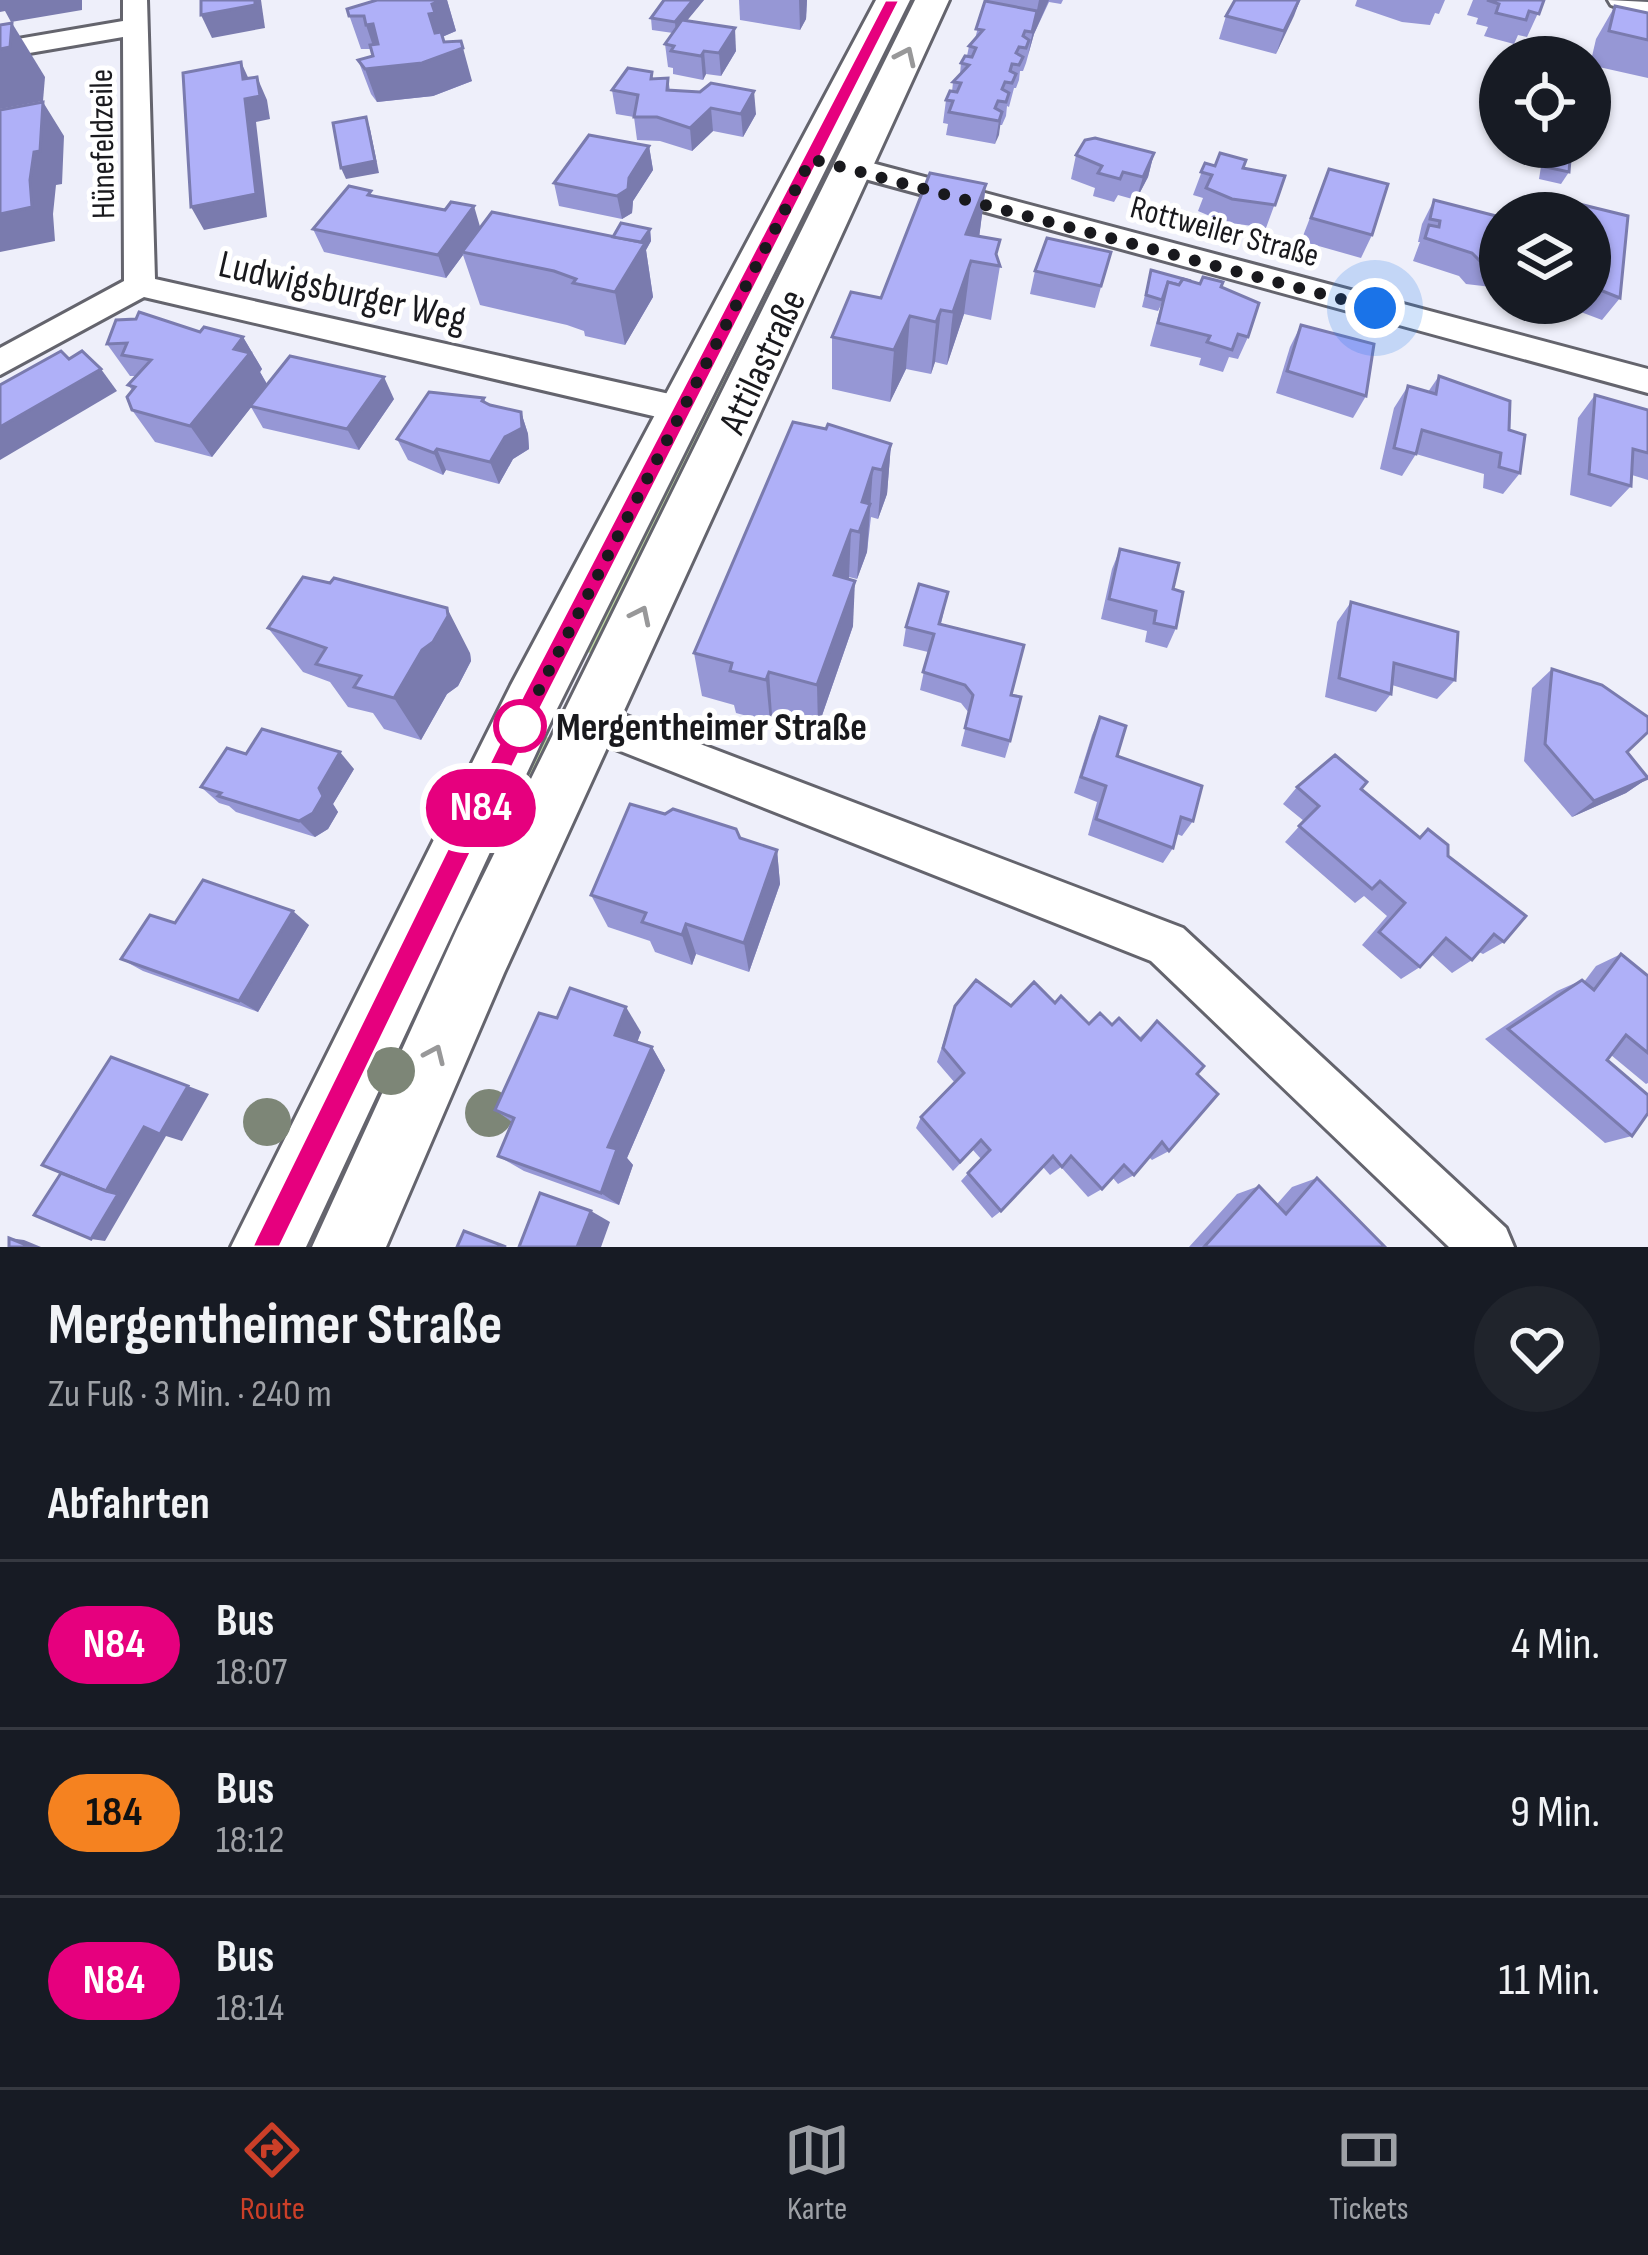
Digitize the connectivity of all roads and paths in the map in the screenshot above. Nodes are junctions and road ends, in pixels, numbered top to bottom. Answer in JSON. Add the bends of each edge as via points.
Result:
{"nodes":[{"id":1,"x":893,"y":0,"type":"edge"},
{"id":2,"x":932,"y":0,"type":"edge"},
{"id":3,"x":1620,"y":0,"type":"edge"},
{"id":4,"x":1648,"y":11,"type":"edge"},
{"id":5,"x":135,"y":14,"type":"edge"},
{"id":6,"x":0,"y":50,"type":"edge"},
{"id":7,"x":832,"y":163,"type":"junction"},
{"id":8,"x":140,"y":286,"type":"junction"},
{"id":9,"x":0,"y":363,"type":"edge"},
{"id":10,"x":1648,"y":381,"type":"edge"},
{"id":11,"x":683,"y":410,"type":"junction"},
{"id":12,"x":560,"y":712,"type":"junction"},
{"id":13,"x":268,"y":1247,"type":"edge"},
{"id":14,"x":349,"y":1247,"type":"edge"},
{"id":15,"x":1487,"y":1247,"type":"edge"}],
"edges":[{"from":1,"to":7,"type":"main road","name":"Attilastraße"},
{"from":7,"to":2,"type":"main road","name":"Attilastraße","one_way":true},
{"from":3,"to":4,"type":"street"},
{"from":5,"to":6,"type":"street"},
{"from":5,"to":8,"type":"street","name":"Hünefeldzeile"},
{"from":7,"to":10,"type":"street","name":"Rottweiler Straße"},
{"from":7,"to":11,"type":"main road","name":"Attilastraße"},
{"from":12,"to":7,"type":"main road","name":"Attilastraße","one_way":true},
{"from":8,"to":9,"type":"street"},
{"from":8,"to":11,"type":"street","name":"Ludwigsburger Weg"},
{"from":11,"to":12,"type":"main road","name":"Attilastraße"},
{"from":12,"to":13,"type":"main road","name":"Attilastraße"},
{"from":14,"to":12,"type":"main road","name":"Attilastraße","one_way":true},
{"from":12,"to":15,"type":"street","via":[[1167,944]]}]}
